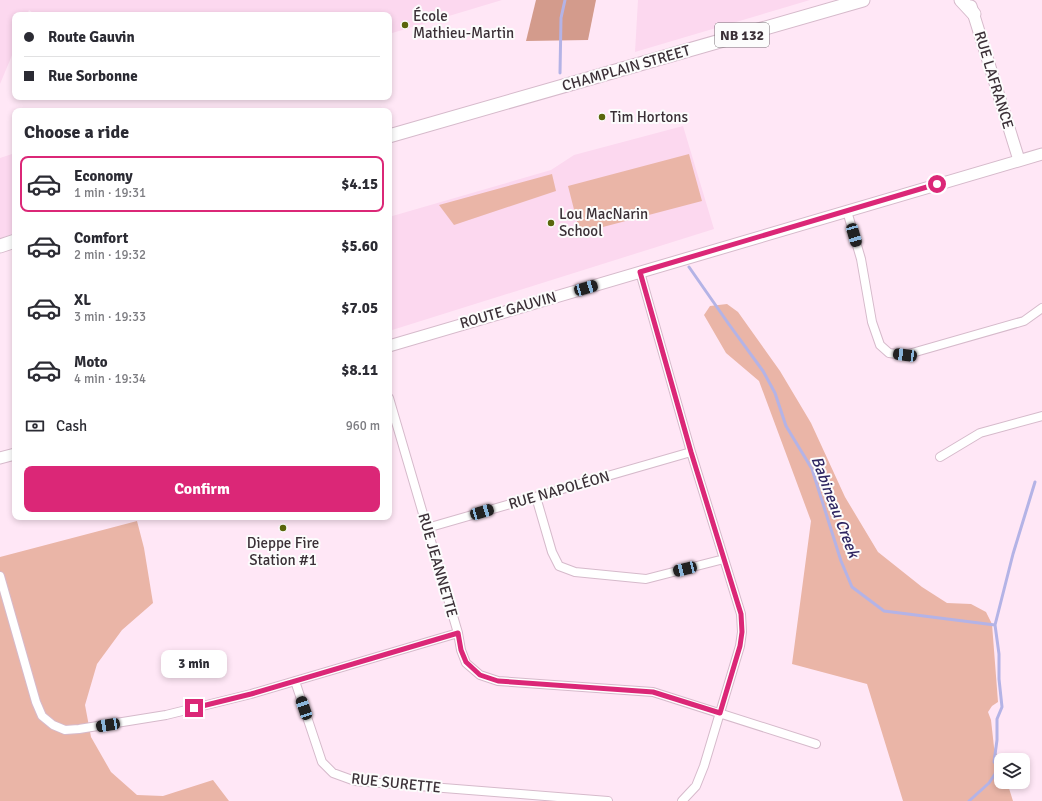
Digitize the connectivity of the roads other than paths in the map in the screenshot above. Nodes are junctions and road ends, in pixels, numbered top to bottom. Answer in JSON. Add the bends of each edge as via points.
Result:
{"nodes":[{"id":1,"x":863,"y":0,"type":"edge"},
{"id":2,"x":961,"y":0,"type":"edge"},
{"id":3,"x":970,"y":0,"type":"edge"},
{"id":4,"x":974,"y":14,"type":"junction"},
{"id":5,"x":392,"y":135,"type":"edge"},
{"id":6,"x":1042,"y":154,"type":"edge"},
{"id":7,"x":1019,"y":160,"type":"junction"},
{"id":8,"x":847,"y":211,"type":"junction"},
{"id":9,"x":12,"y":243,"type":"edge"},
{"id":10,"x":0,"y":246,"type":"edge"},
{"id":11,"x":640,"y":272,"type":"junction"},
{"id":12,"x":1042,"y":308,"type":"edge"},
{"id":13,"x":392,"y":345,"type":"edge"},
{"id":14,"x":392,"y":408,"type":"edge"},
{"id":15,"x":1042,"y":416,"type":"edge"},
{"id":16,"x":691,"y":452,"type":"junction"},
{"id":17,"x":12,"y":455,"type":"edge"},
{"id":18,"x":940,"y":457,"type":"dead end"},
{"id":19,"x":0,"y":458,"type":"edge"},
{"id":20,"x":536,"y":496,"type":"junction"},
{"id":21,"x":427,"y":528,"type":"junction"},
{"id":22,"x":724,"y":559,"type":"junction"},
{"id":23,"x":0,"y":576,"type":"edge"},
{"id":24,"x":458,"y":633,"type":"junction"},
{"id":25,"x":294,"y":681,"type":"junction"},
{"id":26,"x":720,"y":713,"type":"junction"},
{"id":27,"x":816,"y":744,"type":"dead end"},
{"id":28,"x":608,"y":801,"type":"edge"},
{"id":29,"x":682,"y":801,"type":"edge"}],
"edges":[{"from":1,"to":5,"type":"main road","name":"CHAMPLAIN STREET","number":"NB 132"},
{"from":2,"to":4,"type":"main road"},
{"from":3,"to":4,"type":"street","name":"RUE LAFRANCE"},
{"from":4,"to":7,"type":"street","name":"RUE LAFRANCE"},
{"from":6,"to":7,"type":"street","name":"ROUTE GAUVIN"},
{"from":7,"to":8,"type":"street","name":"ROUTE GAUVIN"},
{"from":8,"to":11,"type":"street","name":"ROUTE GAUVIN"},
{"from":8,"to":12,"type":"street","via":[[861,259],[872,322],[880,345],[889,353],[905,355],[1024,321]]},
{"from":9,"to":10,"type":"main road"},
{"from":11,"to":13,"type":"street","name":"ROUTE GAUVIN"},
{"from":11,"to":16,"type":"street"},
{"from":14,"to":21,"type":"street","name":"RUE JEANNETTE"},
{"from":15,"to":18,"type":"street","via":[[980,433]]},
{"from":16,"to":20,"type":"street","name":"RUE NAPOLÉON"},
{"from":16,"to":22,"type":"street"},
{"from":17,"to":19,"type":"street"},
{"from":20,"to":21,"type":"street","name":"RUE NAPOLÉON"},
{"from":20,"to":22,"type":"street","via":[[552,552],[559,566],[575,572],[646,579]]},
{"from":21,"to":24,"type":"street","name":"RUE JEANNETTE"},
{"from":22,"to":26,"type":"street","via":[[741,614],[742,632]]},
{"from":23,"to":25,"type":"street","via":[[36,702],[42,716],[65,730],[166,715]]},
{"from":24,"to":25,"type":"street"},
{"from":24,"to":26,"type":"street","name":"RUE JEANNETTE","via":[[466,662],[480,675],[498,681],[653,692]]},
{"from":25,"to":28,"type":"street","name":"RUE SURETTE","via":[[322,762],[333,773],[355,781]]},
{"from":26,"to":27,"type":"street","name":"RUE JEANNETTE"},
{"from":26,"to":29,"type":"street","via":[[696,786]]}]}
